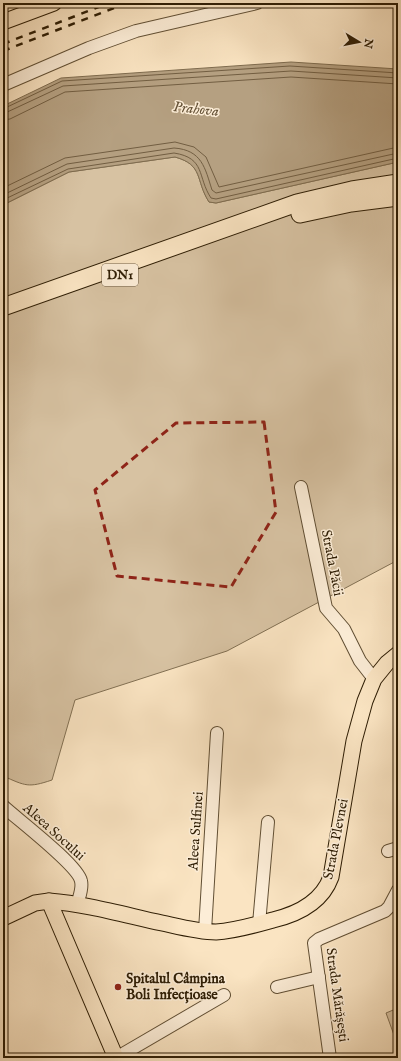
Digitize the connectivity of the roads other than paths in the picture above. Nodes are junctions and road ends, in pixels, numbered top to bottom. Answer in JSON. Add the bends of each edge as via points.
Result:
{"nodes":[{"id":1,"x":54,"y":3,"type":"edge"},
{"id":2,"x":257,"y":3,"type":"edge"},
{"id":3,"x":3,"y":22,"type":"edge"},
{"id":4,"x":3,"y":85,"type":"edge"},
{"id":5,"x":398,"y":183,"type":"edge"},
{"id":6,"x":398,"y":197,"type":"edge"},
{"id":7,"x":3,"y":307,"type":"edge"},
{"id":8,"x":3,"y":316,"type":"edge"},
{"id":9,"x":301,"y":487,"type":"dead end"},
{"id":10,"x":398,"y":654,"type":"edge"},
{"id":11,"x":374,"y":679,"type":"junction"},
{"id":12,"x":217,"y":733,"type":"dead end"},
{"id":13,"x":3,"y":806,"type":"edge"},
{"id":14,"x":268,"y":822,"type":"dead end"},
{"id":15,"x":398,"y":890,"type":"edge"},
{"id":16,"x":49,"y":900,"type":"junction"},
{"id":17,"x":78,"y":905,"type":"junction"},
{"id":18,"x":3,"y":918,"type":"edge"},
{"id":19,"x":259,"y":924,"type":"junction"},
{"id":20,"x":205,"y":931,"type":"junction"},
{"id":21,"x":318,"y":977,"type":"junction"},
{"id":22,"x":277,"y":987,"type":"dead end"},
{"id":23,"x":224,"y":995,"type":"dead end"},
{"id":24,"x":116,"y":1058,"type":"edge"},
{"id":25,"x":330,"y":1058,"type":"edge"}],
"edges":[{"from":1,"to":3,"type":"main road"},
{"from":2,"to":4,"type":"street","via":[[136,31]]},
{"from":5,"to":7,"type":"highway","number":"DN1","via":[[352,190],[297,203]]},
{"from":6,"to":8,"type":"highway","number":"DN1","via":[[332,206],[270,223]]},
{"from":9,"to":11,"type":"street","name":"Strada Păcii","via":[[326,608],[344,629],[360,661]]},
{"from":10,"to":11,"type":"main road","name":"Strada Plevnei","via":[[386,663]]},
{"from":11,"to":19,"type":"main road","name":"Strada Plevnei","via":[[354,741],[328,886],[320,896],[299,912]]},
{"from":12,"to":20,"type":"street","name":"Aleea Sulfinei"},
{"from":13,"to":17,"type":"street","name":"Aleea Socului","via":[[79,875],[81,888]]},
{"from":14,"to":19,"type":"street"},
{"from":15,"to":21,"type":"street","name":"Strada Mărășești","via":[[385,911],[317,940],[314,948]]},
{"from":16,"to":17,"type":"main road","name":"Strada Plevnei"},
{"from":16,"to":18,"type":"main road","name":"Strada Plevnei","via":[[30,905]]},
{"from":16,"to":24,"type":"main road"},
{"from":17,"to":20,"type":"main road","name":"Strada Plevnei"},
{"from":19,"to":20,"type":"main road","name":"Strada Plevnei","via":[[223,931]]},
{"from":21,"to":22,"type":"street"},
{"from":21,"to":25,"type":"street","name":"Strada Mărășești"},
{"from":23,"to":24,"type":"street"}]}
